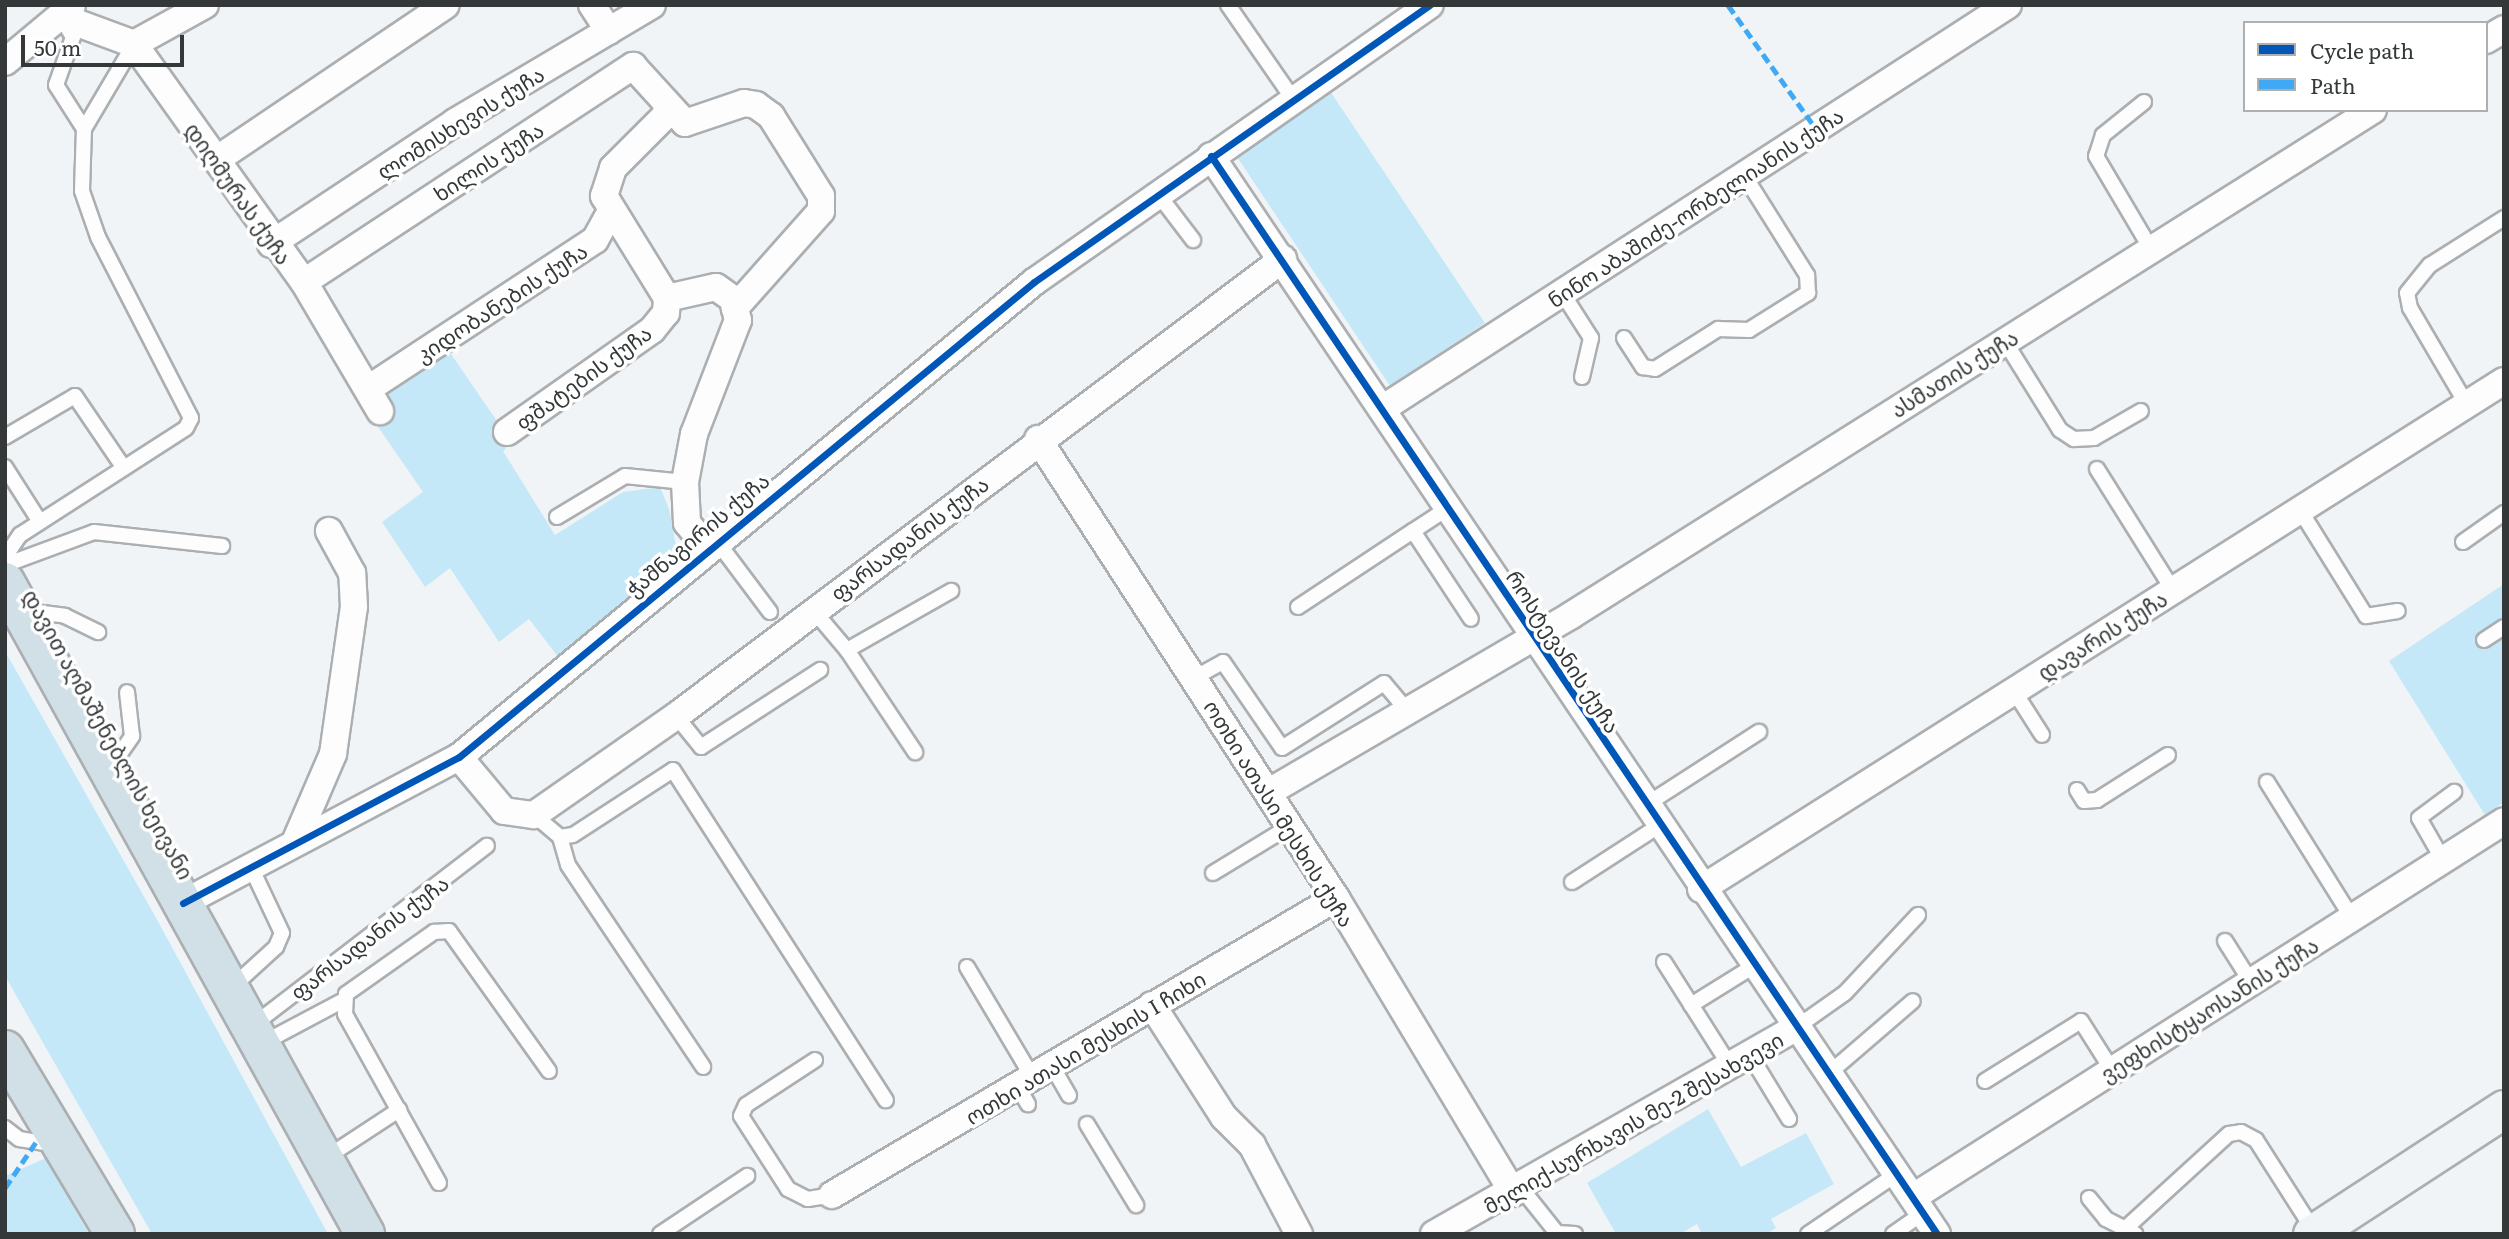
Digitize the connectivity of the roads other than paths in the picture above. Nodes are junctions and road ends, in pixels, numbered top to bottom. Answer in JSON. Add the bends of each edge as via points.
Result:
{"nodes":[{"id":1,"x":205,"y":5,"type":"edge"},
{"id":2,"x":446,"y":5,"type":"edge"},
{"id":3,"x":592,"y":5,"type":"edge"},
{"id":4,"x":652,"y":5,"type":"edge"},
{"id":5,"x":1228,"y":5,"type":"edge"},
{"id":6,"x":1430,"y":5,"type":"edge"},
{"id":7,"x":2008,"y":5,"type":"edge"},
{"id":8,"x":67,"y":11,"type":"edge"},
{"id":9,"x":619,"y":25,"type":"junction"},
{"id":10,"x":2504,"y":29,"type":"edge"},
{"id":11,"x":2488,"y":39,"type":"edge"},
{"id":12,"x":134,"y":44,"type":"junction"},
{"id":13,"x":5,"y":62,"type":"edge"},
{"id":14,"x":633,"y":66,"type":"junction"},
{"id":15,"x":1293,"y":99,"type":"junction"},
{"id":16,"x":2144,"y":102,"type":"dead end"},
{"id":17,"x":668,"y":105,"type":"junction"},
{"id":18,"x":2370,"y":112,"type":"edge"},
{"id":19,"x":84,"y":129,"type":"junction"},
{"id":20,"x":1211,"y":156,"type":"junction"},
{"id":21,"x":216,"y":160,"type":"junction"},
{"id":22,"x":1744,"y":175,"type":"junction"},
{"id":23,"x":1158,"y":194,"type":"junction"},
{"id":24,"x":611,"y":211,"type":"junction"},
{"id":25,"x":2504,"y":218,"type":"edge"},
{"id":26,"x":1193,"y":240,"type":"dead end"},
{"id":27,"x":271,"y":244,"type":"junction"},
{"id":28,"x":2151,"y":249,"type":"junction"},
{"id":29,"x":1283,"y":259,"type":"junction"},
{"id":30,"x":304,"y":282,"type":"junction"},
{"id":31,"x":1561,"y":291,"type":"junction"},
{"id":32,"x":667,"y":298,"type":"junction"},
{"id":33,"x":735,"y":309,"type":"junction"},
{"id":34,"x":1624,"y":338,"type":"dead end"},
{"id":35,"x":2004,"y":340,"type":"junction"},
{"id":36,"x":1582,"y":377,"type":"dead end"},
{"id":37,"x":2504,"y":381,"type":"edge"},
{"id":38,"x":376,"y":399,"type":"joint"},
{"id":39,"x":2467,"y":405,"type":"junction"},
{"id":40,"x":1382,"y":409,"type":"junction"},
{"id":41,"x":2141,"y":411,"type":"dead end"},
{"id":42,"x":508,"y":432,"type":"dead end"},
{"id":43,"x":5,"y":437,"type":"edge"},
{"id":44,"x":1038,"y":439,"type":"junction"},
{"id":45,"x":5,"y":467,"type":"edge"},
{"id":46,"x":124,"y":468,"type":"junction"},
{"id":47,"x":2097,"y":469,"type":"dead end"},
{"id":48,"x":685,"y":482,"type":"junction"},
{"id":49,"x":1448,"y":508,"type":"junction"},
{"id":50,"x":2300,"y":510,"type":"junction"},
{"id":51,"x":2504,"y":513,"type":"edge"},
{"id":52,"x":557,"y":517,"type":"dead end"},
{"id":53,"x":40,"y":522,"type":"junction"},
{"id":54,"x":329,"y":531,"type":"dead end"},
{"id":55,"x":1413,"y":531,"type":"junction"},
{"id":56,"x":2463,"y":542,"type":"dead end"},
{"id":57,"x":712,"y":544,"type":"junction"},
{"id":58,"x":222,"y":547,"type":"dead end"},
{"id":59,"x":5,"y":557,"type":"edge"},
{"id":60,"x":5,"y":565,"type":"edge"},
{"id":61,"x":2173,"y":590,"type":"junction"},
{"id":62,"x":951,"y":592,"type":"dead end"},
{"id":63,"x":13,"y":596,"type":"edge"},
{"id":64,"x":1297,"y":607,"type":"dead end"},
{"id":65,"x":814,"y":611,"type":"junction"},
{"id":66,"x":2398,"y":611,"type":"dead end"},
{"id":67,"x":770,"y":612,"type":"dead end"},
{"id":68,"x":1471,"y":619,"type":"dead end"},
{"id":69,"x":2504,"y":627,"type":"edge"},
{"id":70,"x":98,"y":632,"type":"dead end"},
{"id":71,"x":1536,"y":638,"type":"junction"},
{"id":72,"x":2484,"y":640,"type":"dead end"},
{"id":73,"x":847,"y":650,"type":"junction"},
{"id":74,"x":820,"y":670,"type":"dead end"},
{"id":75,"x":1194,"y":678,"type":"junction"},
{"id":76,"x":2014,"y":691,"type":"junction"},
{"id":77,"x":127,"y":692,"type":"dead end"},
{"id":78,"x":1408,"y":712,"type":"junction"},
{"id":79,"x":676,"y":716,"type":"junction"},
{"id":80,"x":1759,"y":732,"type":"dead end"},
{"id":81,"x":2042,"y":735,"type":"dead end"},
{"id":82,"x":915,"y":752,"type":"dead end"},
{"id":83,"x":2168,"y":755,"type":"dead end"},
{"id":84,"x":459,"y":757,"type":"junction"},
{"id":85,"x":109,"y":769,"type":"junction"},
{"id":86,"x":2267,"y":782,"type":"dead end"},
{"id":87,"x":2077,"y":790,"type":"dead end"},
{"id":88,"x":1269,"y":792,"type":"junction"},
{"id":89,"x":2454,"y":792,"type":"dead end"},
{"id":90,"x":534,"y":815,"type":"junction"},
{"id":91,"x":1651,"y":816,"type":"junction"},
{"id":92,"x":2504,"y":821,"type":"edge"},
{"id":93,"x":1290,"y":826,"type":"junction"},
{"id":94,"x":560,"y":837,"type":"junction"},
{"id":95,"x":296,"y":840,"type":"junction"},
{"id":96,"x":487,"y":846,"type":"dead end"},
{"id":97,"x":2443,"y":860,"type":"junction"},
{"id":98,"x":251,"y":867,"type":"junction"},
{"id":99,"x":1213,"y":873,"type":"dead end"},
{"id":100,"x":1572,"y":882,"type":"dead end"},
{"id":101,"x":1701,"y":889,"type":"junction"},
{"id":102,"x":1336,"y":898,"type":"junction"},
{"id":103,"x":183,"y":903,"type":"junction"},
{"id":104,"x":1918,"y":915,"type":"dead end"},
{"id":105,"x":2352,"y":918,"type":"junction"},
{"id":106,"x":2225,"y":941,"type":"dead end"},
{"id":107,"x":1664,"y":962,"type":"dead end"},
{"id":108,"x":967,"y":967,"type":"dead end"},
{"id":109,"x":1752,"y":967,"type":"junction"},
{"id":110,"x":2251,"y":982,"type":"junction"},
{"id":111,"x":231,"y":988,"type":"junction"},
{"id":112,"x":342,"y":1001,"type":"junction"},
{"id":113,"x":1913,"y":1001,"type":"dead end"},
{"id":114,"x":1152,"y":1005,"type":"junction"},
{"id":115,"x":1691,"y":1005,"type":"junction"},
{"id":116,"x":1794,"y":1030,"type":"junction"},
{"id":117,"x":256,"y":1035,"type":"junction"},
{"id":118,"x":5,"y":1050,"type":"edge"},
{"id":119,"x":815,"y":1060,"type":"dead end"},
{"id":120,"x":1740,"y":1061,"type":"junction"},
{"id":121,"x":703,"y":1067,"type":"dead end"},
{"id":122,"x":2112,"y":1070,"type":"junction"},
{"id":123,"x":549,"y":1071,"type":"dead end"},
{"id":124,"x":1827,"y":1075,"type":"junction"},
{"id":125,"x":1985,"y":1081,"type":"dead end"},
{"id":126,"x":1033,"y":1084,"type":"junction"},
{"id":127,"x":1069,"y":1095,"type":"dead end"},
{"id":128,"x":886,"y":1100,"type":"dead end"},
{"id":129,"x":2504,"y":1109,"type":"edge"},
{"id":130,"x":398,"y":1110,"type":"junction"},
{"id":131,"x":1789,"y":1119,"type":"dead end"},
{"id":132,"x":1087,"y":1124,"type":"dead end"},
{"id":133,"x":5,"y":1128,"type":"edge"},
{"id":134,"x":62,"y":1146,"type":"junction"},
{"id":135,"x":324,"y":1159,"type":"junction"},
{"id":136,"x":1898,"y":1172,"type":"junction"},
{"id":137,"x":747,"y":1176,"type":"dead end"},
{"id":138,"x":439,"y":1183,"type":"dead end"},
{"id":139,"x":1517,"y":1191,"type":"junction"},
{"id":140,"x":832,"y":1195,"type":"joint"},
{"id":141,"x":2089,"y":1198,"type":"dead end"},
{"id":142,"x":1136,"y":1205,"type":"dead end"},
{"id":143,"x":1925,"y":1214,"type":"edge"},
{"id":144,"x":2131,"y":1230,"type":"edge"},
{"id":145,"x":2314,"y":1233,"type":"edge"},
{"id":146,"x":115,"y":1234,"type":"edge"},
{"id":147,"x":365,"y":1234,"type":"edge"},
{"id":148,"x":660,"y":1234,"type":"edge"},
{"id":149,"x":1299,"y":1234,"type":"edge"},
{"id":150,"x":1434,"y":1234,"type":"edge"},
{"id":151,"x":1575,"y":1234,"type":"edge"},
{"id":152,"x":1808,"y":1234,"type":"edge"},
{"id":153,"x":1893,"y":1234,"type":"edge"}],
"edges":[{"from":1,"to":12,"type":"street"},
{"from":2,"to":21,"type":"street"},
{"from":3,"to":9,"type":"street"},
{"from":4,"to":9,"type":"street","name":"ლომისხევის ქუჩა"},
{"from":5,"to":15,"type":"lane"},
{"from":6,"to":15,"type":"street","name":"ჭაშნაგირის ქუჩა"},
{"from":7,"to":22,"type":"street","name":"ნინო აბაშიძე-ორბელიანის ქუჩა"},
{"from":8,"to":12,"type":"street"},
{"from":8,"to":13,"type":"street"},
{"from":8,"to":19,"type":"lane","via":[[73,37],[55,85]]},
{"from":9,"to":14,"type":"street"},
{"from":9,"to":27,"type":"street","name":"ლომისხევის ქუჩა","via":[[456,122]]},
{"from":10,"to":11,"type":"street"},
{"from":12,"to":19,"type":"lane"},
{"from":12,"to":21,"type":"street","name":"დიღმურას ქუჩა"},
{"from":14,"to":17,"type":"street"},
{"from":14,"to":30,"type":"street","name":"ხილის ქუჩა"},
{"from":15,"to":20,"type":"street","name":"ჭაშნაგირის ქუჩა"},
{"from":16,"to":28,"type":"lane","via":[[2103,135],[2096,156]]},
{"from":17,"to":24,"type":"street","via":[[665,116],[609,175],[604,196]]},
{"from":17,"to":33,"type":"street","via":[[685,123],[744,103],[756,106],[771,116],[821,196],[821,211]]},
{"from":18,"to":28,"type":"street","name":"ასმათის ქუჩა"},
{"from":19,"to":46,"type":"lane","via":[[82,191],[98,237],[191,418]]},
{"from":20,"to":23,"type":"street","name":"ჭაშნაგირის ქუჩა"},
{"from":20,"to":29,"type":"street","name":"როსტევანის ქუჩა"},
{"from":21,"to":27,"type":"street","name":"დიღმურას ქუჩა"},
{"from":22,"to":31,"type":"street","name":"ნინო აბაშიძე-ორბელიანის ქუჩა"},
{"from":22,"to":34,"type":"lane","via":[[1807,275],[1808,293],[1749,330],[1718,329],[1656,369],[1643,367]]},
{"from":23,"to":26,"type":"lane"},
{"from":23,"to":57,"type":"street","name":"ჭაშნაგირის ქუჩა","via":[[1034,282]]},
{"from":24,"to":32,"type":"street"},
{"from":24,"to":38,"type":"street","name":"კიდობანების ქუჩა","via":[[595,240]]},
{"from":25,"to":39,"type":"lane","via":[[2430,265],[2407,293],[2410,308]]},
{"from":27,"to":30,"type":"street","name":"დიღმურას ქუჩა"},
{"from":28,"to":35,"type":"street","name":"ასმათის ქუჩა"},
{"from":29,"to":40,"type":"street","name":"როსტევანის ქუჩა"},
{"from":29,"to":44,"type":"street","name":"ფარსადანის ქუჩა"},
{"from":30,"to":38,"type":"street","name":"დიღმურას ქუჩა"},
{"from":31,"to":36,"type":"lane","via":[[1591,338]]},
{"from":31,"to":40,"type":"street","name":"ნინო აბაშიძე-ორბელიანის ქუჩა"},
{"from":32,"to":33,"type":"street","via":[[716,287]]},
{"from":32,"to":42,"type":"street","name":"ფშატების ქუჩა","via":[[666,313],[652,330]]},
{"from":33,"to":48,"type":"street","via":[[738,320],[694,435]]},
{"from":35,"to":41,"type":"lane","via":[[2060,430],[2074,439],[2094,438]]},
{"from":35,"to":71,"type":"street","name":"ასმათის ქუჩა"},
{"from":37,"to":39,"type":"street","name":"დავარის ქუჩა"},
{"from":39,"to":50,"type":"street","name":"დავარის ქუჩა"},
{"from":40,"to":49,"type":"street","name":"როსტევანის ქუჩა"},
{"from":43,"to":46,"type":"lane","via":[[75,396]]},
{"from":44,"to":65,"type":"street","name":"ფარსადანის ქუჩა"},
{"from":44,"to":75,"type":"street","name":"ოთხი ათასი მესხის ქუჩა"},
{"from":45,"to":53,"type":"lane"},
{"from":46,"to":53,"type":"lane"},
{"from":47,"to":61,"type":"lane"},
{"from":48,"to":52,"type":"lane","via":[[625,476]]},
{"from":48,"to":57,"type":"street","via":[[687,523]]},
{"from":49,"to":55,"type":"lane"},
{"from":49,"to":71,"type":"street","name":"როსტევანის ქუჩა"},
{"from":50,"to":61,"type":"street","name":"დავარის ქუჩა"},
{"from":50,"to":66,"type":"lane","via":[[2366,616]]},
{"from":51,"to":56,"type":"lane"},
{"from":53,"to":59,"type":"lane"},
{"from":54,"to":95,"type":"street","via":[[352,573],[354,607],[333,754]]},
{"from":55,"to":64,"type":"lane"},
{"from":55,"to":68,"type":"lane"},
{"from":57,"to":67,"type":"lane"},
{"from":57,"to":84,"type":"street","name":"ჭაშნაგირის ქუჩა"},
{"from":58,"to":60,"type":"lane","via":[[94,532]]},
{"from":61,"to":76,"type":"street","name":"დავარის ქუჩა"},
{"from":62,"to":73,"type":"lane"},
{"from":63,"to":70,"type":"lane"},
{"from":63,"to":85,"type":"highway","name":"დავით აღმაშენებლის ხეივანი"},
{"from":65,"to":73,"type":"lane"},
{"from":65,"to":79,"type":"street","name":"ფარსადანის ქუჩა"},
{"from":69,"to":72,"type":"lane"},
{"from":71,"to":78,"type":"street","name":"ასმათის ქუჩა"},
{"from":71,"to":91,"type":"street","name":"როსტევანის ქუჩა"},
{"from":73,"to":82,"type":"lane"},
{"from":74,"to":79,"type":"lane","via":[[701,747]]},
{"from":75,"to":78,"type":"lane","via":[[1223,662],[1282,748],[1384,683]]},
{"from":75,"to":88,"type":"street","name":"ოთხი ათასი მესხის ქუჩა"},
{"from":76,"to":81,"type":"lane"},
{"from":76,"to":101,"type":"street","name":"დავარის ქუჩა"},
{"from":77,"to":85,"type":"lane","via":[[132,736]]},
{"from":78,"to":88,"type":"street","name":"ასმათის ქუჩა"},
{"from":79,"to":90,"type":"street","name":"ფარსადანის ქუჩა"},
{"from":80,"to":91,"type":"lane"},
{"from":83,"to":87,"type":"lane","via":[[2097,800],[2084,802]]},
{"from":84,"to":90,"type":"street","via":[[504,811]]},
{"from":84,"to":95,"type":"street","name":"ჭაშნაგირის ქუჩა"},
{"from":85,"to":103,"type":"highway","name":"დავით აღმაშენებლის ხეივანი"},
{"from":86,"to":105,"type":"lane"},
{"from":88,"to":93,"type":"street","name":"ოთხი ათასი მესხის ქუჩა"},
{"from":89,"to":97,"type":"lane","via":[[2419,818]]},
{"from":90,"to":94,"type":"lane"},
{"from":91,"to":100,"type":"lane"},
{"from":91,"to":101,"type":"street","name":"როსტევანის ქუჩა"},
{"from":92,"to":97,"type":"street","name":"ვეფხისტყაოსანის ქუჩა"},
{"from":93,"to":99,"type":"lane"},
{"from":93,"to":102,"type":"street","name":"ოთხი ათასი მესხის ქუჩა"},
{"from":94,"to":121,"type":"lane","via":[[568,865]]},
{"from":94,"to":128,"type":"lane","via":[[573,835],[673,770]]},
{"from":95,"to":98,"type":"street","name":"ჭაშნაგირის ქუჩა"},
{"from":96,"to":117,"type":"lane","name":"ფარსადანის ქუჩა"},
{"from":97,"to":105,"type":"street","name":"ვეფხისტყაოსანის ქუჩა"},
{"from":98,"to":103,"type":"street","name":"ჭაშნაგირის ქუჩა"},
{"from":98,"to":111,"type":"lane","via":[[282,933],[276,947]]},
{"from":101,"to":109,"type":"street","name":"როსტევანის ქუჩა"},
{"from":102,"to":114,"type":"street","name":"ოთხი ათასი მესხის I ჩიხი"},
{"from":102,"to":139,"type":"street","name":"ოთხი ათასი მესხის ქუჩა"},
{"from":103,"to":111,"type":"highway","name":"დავით აღმაშენებლის ხეივანი"},
{"from":104,"to":116,"type":"lane","via":[[1845,993]]},
{"from":105,"to":110,"type":"street","name":"ვეფხისტყაოსანის ქუჩა"},
{"from":106,"to":110,"type":"lane"},
{"from":107,"to":115,"type":"lane"},
{"from":108,"to":126,"type":"lane"},
{"from":109,"to":115,"type":"lane"},
{"from":109,"to":116,"type":"street","name":"როსტევანის ქუჩა"},
{"from":110,"to":122,"type":"street","name":"ვეფხისტყაოსანის ქუჩა"},
{"from":111,"to":117,"type":"highway","name":"დავით აღმაშენებლის ხეივანი"},
{"from":112,"to":117,"type":"lane"},
{"from":112,"to":123,"type":"lane","via":[[434,932],[449,931]]},
{"from":112,"to":130,"type":"lane"},
{"from":113,"to":124,"type":"lane"},
{"from":114,"to":126,"type":"street","name":"ოთხი ათასი მესხის I ჩიხი"},
{"from":114,"to":149,"type":"street","via":[[1224,1117],[1252,1145]]},
{"from":115,"to":120,"type":"lane"},
{"from":116,"to":120,"type":"street","name":"მელიქ-სურხავის მე-2 შესახვევი"},
{"from":116,"to":124,"type":"street","name":"როსტევანის ქუჩა"},
{"from":117,"to":135,"type":"highway","name":"დავით აღმაშენებლის ხეივანი"},
{"from":118,"to":134,"type":"highway"},
{"from":119,"to":140,"type":"lane","via":[[746,1105],[741,1116],[788,1189],[808,1199]]},
{"from":120,"to":131,"type":"lane"},
{"from":120,"to":139,"type":"street","name":"მელიქ-სურხავის მე-2 შესახვევი"},
{"from":122,"to":125,"type":"lane","via":[[2081,1021]]},
{"from":122,"to":143,"type":"street","name":"ვეფხისტყაოსანის ქუჩა"},
{"from":124,"to":136,"type":"street","name":"როსტევანის ქუჩა"},
{"from":126,"to":127,"type":"lane"},
{"from":126,"to":140,"type":"street","name":"ოთხი ათასი მესხის I ჩიხი"},
{"from":129,"to":145,"type":"main road"},
{"from":130,"to":135,"type":"lane"},
{"from":130,"to":138,"type":"lane"},
{"from":132,"to":142,"type":"lane"},
{"from":133,"to":134,"type":"lane","via":[[19,1139]]},
{"from":134,"to":146,"type":"highway"},
{"from":135,"to":147,"type":"highway","name":"დავით აღმაშენებლის ხეივანი"},
{"from":136,"to":143,"type":"street","name":"როსტევანის ქუჩა"},
{"from":136,"to":152,"type":"lane"},
{"from":137,"to":148,"type":"lane"},
{"from":139,"to":150,"type":"street","name":"მელიქ-სურხავის მე-2 შესახვევი"},
{"from":139,"to":151,"type":"lane","via":[[1556,1233]]},
{"from":141,"to":144,"type":"lane","via":[[2106,1219]]},
{"from":143,"to":153,"type":"lane"},
{"from":144,"to":145,"type":"lane","via":[[2229,1134],[2241,1132],[2256,1140]]}]}
